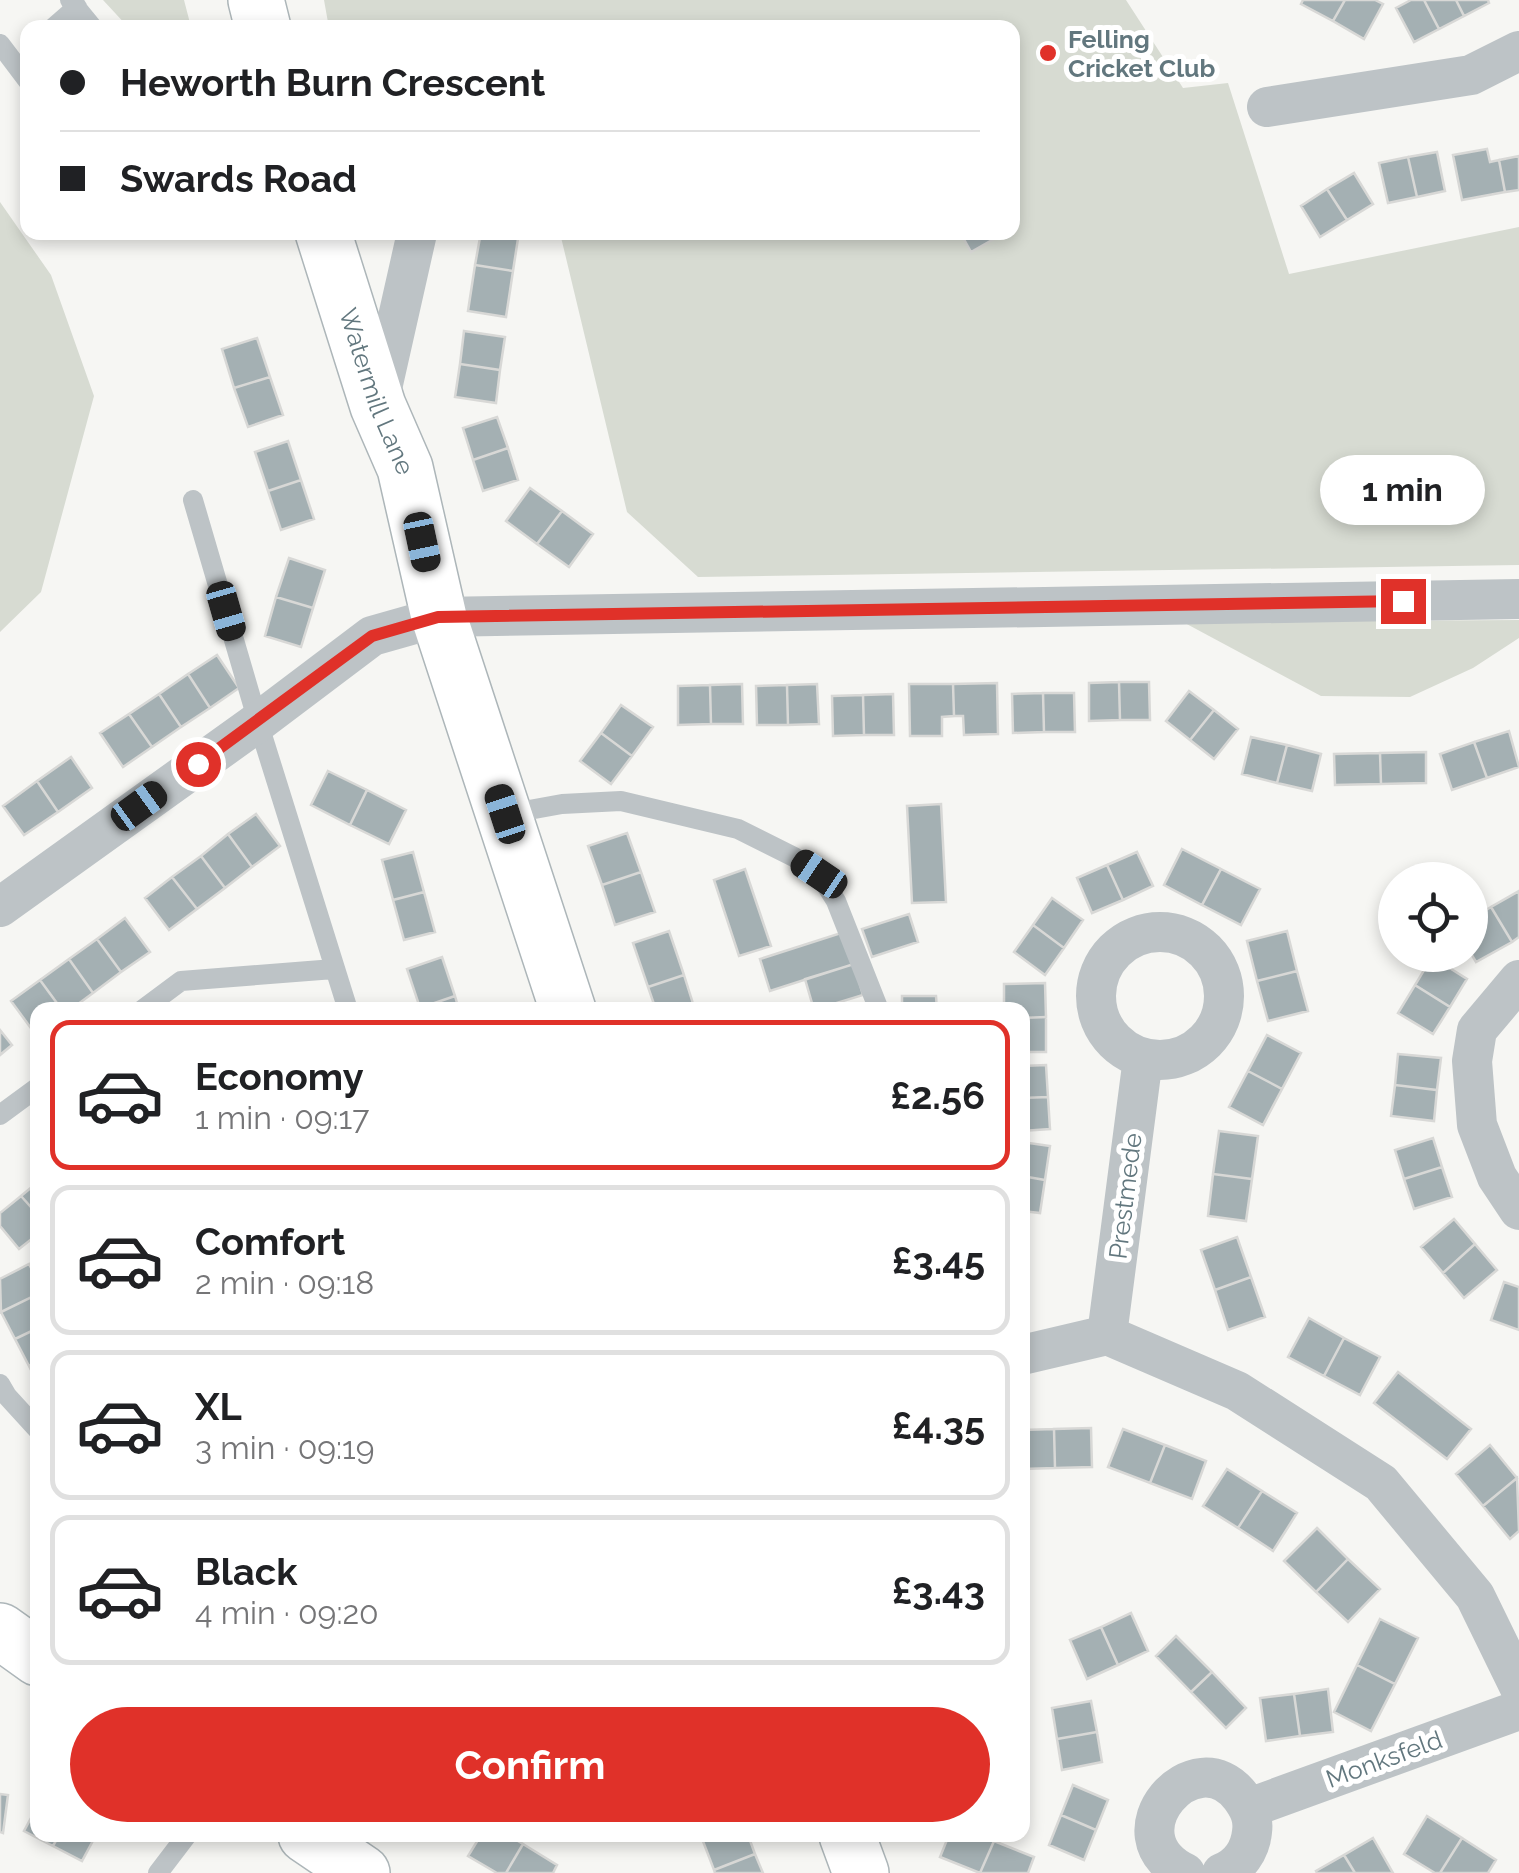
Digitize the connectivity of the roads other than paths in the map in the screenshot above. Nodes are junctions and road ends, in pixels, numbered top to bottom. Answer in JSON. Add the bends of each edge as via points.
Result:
{"nodes":[{"id":1,"x":1519,"y":52,"type":"edge"},
{"id":2,"x":1267,"y":107,"type":"dead end"},
{"id":3,"x":326,"y":240,"type":"edge"},
{"id":4,"x":415,"y":240,"type":"edge"},
{"id":5,"x":378,"y":406,"type":"junction"},
{"id":6,"x":192,"y":500,"type":"dead end"},
{"id":7,"x":1519,"y":599,"type":"edge"},
{"id":8,"x":438,"y":617,"type":"junction"},
{"id":9,"x":258,"y":722,"type":"junction"},
{"id":10,"x":505,"y":814,"type":"junction"},
{"id":11,"x":0,"y":907,"type":"edge"},
{"id":12,"x":334,"y":969,"type":"junction"},
{"id":13,"x":1519,"y":980,"type":"edge"},
{"id":14,"x":153,"y":1002,"type":"edge"},
{"id":15,"x":345,"y":1002,"type":"edge"},
{"id":16,"x":565,"y":1002,"type":"edge"},
{"id":17,"x":875,"y":1002,"type":"edge"},
{"id":18,"x":1143,"y":1058,"type":"dead end"},
{"id":19,"x":30,"y":1093,"type":"edge"},
{"id":20,"x":0,"y":1115,"type":"edge"},
{"id":21,"x":1519,"y":1210,"type":"edge"},
{"id":22,"x":1107,"y":1334,"type":"junction"},
{"id":23,"x":1030,"y":1353,"type":"edge"},
{"id":24,"x":0,"y":1384,"type":"edge"},
{"id":25,"x":30,"y":1421,"type":"edge"},
{"id":26,"x":0,"y":1631,"type":"edge"},
{"id":27,"x":30,"y":1652,"type":"edge"},
{"id":28,"x":1519,"y":1686,"type":"edge"},
{"id":29,"x":1519,"y":1710,"type":"edge"},
{"id":30,"x":1249,"y":1808,"type":"junction"},
{"id":31,"x":182,"y":1842,"type":"edge"},
{"id":32,"x":316,"y":1842,"type":"edge"},
{"id":33,"x":850,"y":1842,"type":"edge"},
{"id":34,"x":158,"y":1873,"type":"edge"},
{"id":35,"x":362,"y":1873,"type":"edge"},
{"id":36,"x":861,"y":1873,"type":"edge"},
{"id":37,"x":1185,"y":1873,"type":"edge"},
{"id":38,"x":1222,"y":1873,"type":"edge"}],
"edges":[{"from":1,"to":2,"type":"street","via":[[1471,75]]},
{"from":3,"to":5,"type":"street","name":"Watermill Lane"},
{"from":4,"to":5,"type":"street"},
{"from":5,"to":8,"type":"street","name":"Watermill Lane","via":[[405,468]]},
{"from":6,"to":9,"type":"lane"},
{"from":7,"to":8,"type":"street"},
{"from":8,"to":9,"type":"street","via":[[372,636]]},
{"from":8,"to":10,"type":"street","name":"Watermill Lane"},
{"from":9,"to":11,"type":"street"},
{"from":9,"to":12,"type":"lane"},
{"from":10,"to":16,"type":"street","name":"Watermill Lane"},
{"from":10,"to":17,"type":"lane","via":[[621,801],[738,829],[794,856],[819,874],[836,901]]},
{"from":12,"to":14,"type":"lane","via":[[182,981]]},
{"from":12,"to":15,"type":"lane"},
{"from":13,"to":21,"type":"street","via":[[1477,1030],[1472,1061],[1477,1125],[1497,1177]]},
{"from":18,"to":22,"type":"street","name":"Prestmede"},
{"from":19,"to":20,"type":"lane"},
{"from":22,"to":23,"type":"street"},
{"from":22,"to":28,"type":"street","via":[[1238,1391],[1382,1482],[1475,1596]]},
{"from":24,"to":25,"type":"lane"},
{"from":26,"to":27,"type":"street"},
{"from":29,"to":30,"type":"street","name":"Monksfeld"},
{"from":30,"to":37,"type":"street","via":[[1235,1790],[1204,1778],[1164,1798],[1156,1841]]},
{"from":30,"to":38,"type":"street","via":[[1251,1842]]},
{"from":31,"to":34,"type":"lane"},
{"from":32,"to":35,"type":"street"},
{"from":33,"to":36,"type":"street"}]}
